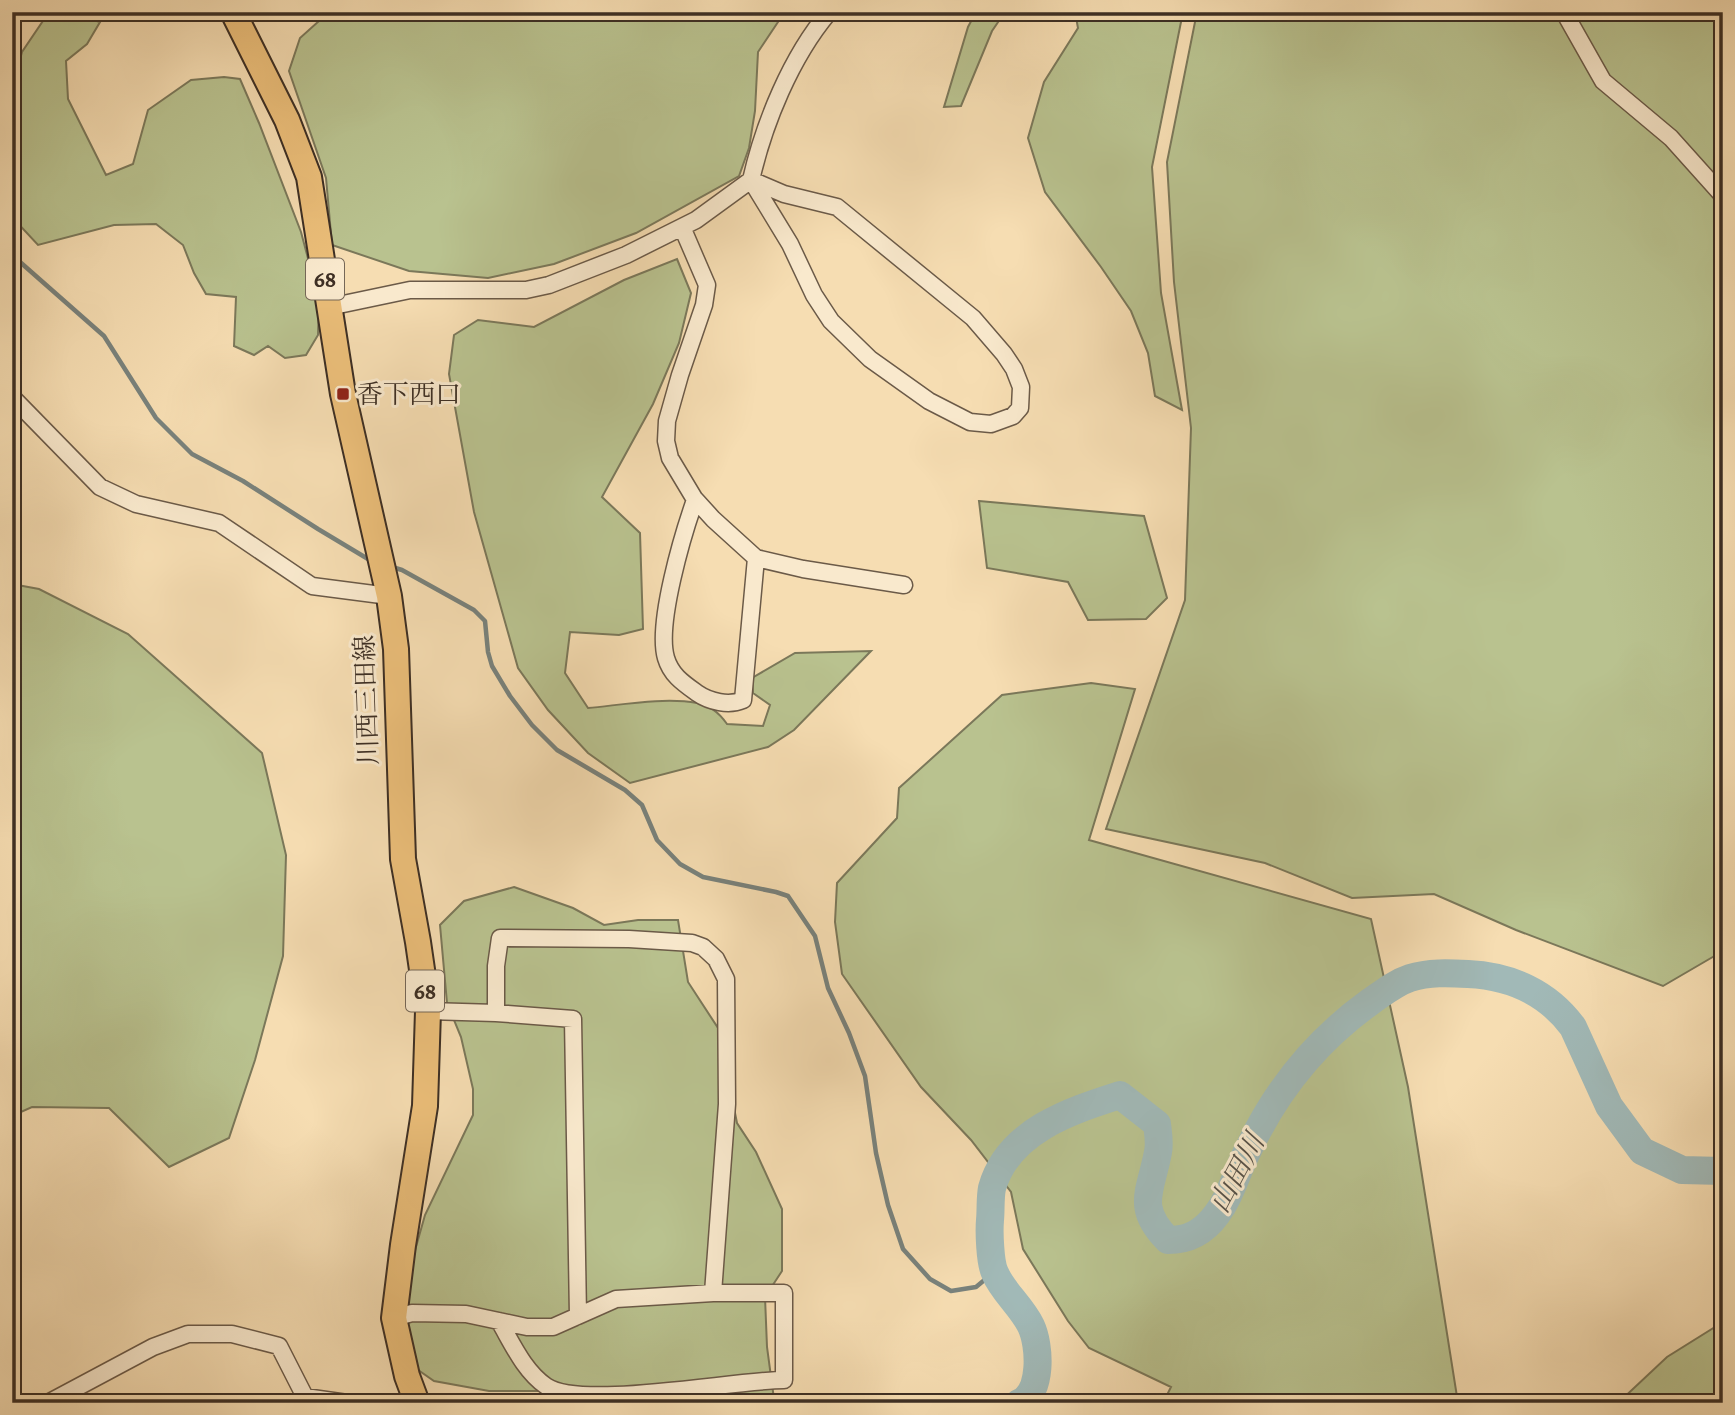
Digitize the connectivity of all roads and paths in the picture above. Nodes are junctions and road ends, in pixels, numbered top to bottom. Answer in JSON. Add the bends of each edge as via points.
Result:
{"nodes":[{"id":1,"x":233,"y":12,"type":"edge"},
{"id":2,"x":829,"y":12,"type":"edge"},
{"id":3,"x":1564,"y":12,"type":"edge"},
{"id":4,"x":751,"y":180,"type":"junction"},
{"id":5,"x":1723,"y":196,"type":"edge"},
{"id":6,"x":682,"y":227,"type":"junction"},
{"id":7,"x":329,"y":307,"type":"junction"},
{"id":8,"x":12,"y":397,"type":"edge"},
{"id":9,"x":695,"y":500,"type":"junction"},
{"id":10,"x":757,"y":558,"type":"junction"},
{"id":11,"x":385,"y":577,"type":"junction"},
{"id":12,"x":904,"y":585,"type":"dead end"},
{"id":13,"x":428,"y":1012,"type":"junction"},
{"id":14,"x":496,"y":1013,"type":"junction"},
{"id":15,"x":713,"y":1293,"type":"junction"},
{"id":16,"x":578,"y":1316,"type":"junction"},
{"id":17,"x":394,"y":1318,"type":"junction"},
{"id":18,"x":499,"y":1321,"type":"junction"},
{"id":19,"x":48,"y":1403,"type":"edge"},
{"id":20,"x":347,"y":1403,"type":"edge"},
{"id":21,"x":417,"y":1403,"type":"edge"}],
"edges":[{"from":1,"to":7,"type":"main road","name":"川西三田線","number":"68","via":[[287,120],[309,177]]},
{"from":2,"to":4,"type":"street","via":[[802,50],[783,90]]},
{"from":3,"to":5,"type":"street","via":[[1603,80],[1671,138]]},
{"from":4,"to":4,"type":"street","via":[[837,207],[973,318],[1014,369],[1021,387],[1020,408],[1013,416],[991,424],[970,422],[929,401],[870,359],[831,321]]},
{"from":4,"to":6,"type":"street"},
{"from":6,"to":7,"type":"street","via":[[549,285],[410,289]]},
{"from":6,"to":9,"type":"street","via":[[707,285],[705,305],[667,421],[666,441],[670,458]]},
{"from":7,"to":11,"type":"main road","name":"川西三田線","number":"68","via":[[343,394]]},
{"from":8,"to":11,"type":"street","via":[[100,487],[135,504],[219,523],[312,586]]},
{"from":9,"to":10,"type":"street"},
{"from":9,"to":10,"type":"street","via":[[671,589],[666,657],[677,679],[705,698],[733,704],[743,700]]},
{"from":10,"to":12,"type":"street"},
{"from":11,"to":13,"type":"main road","name":"川西三田線","number":"68","via":[[396,649],[403,859]]},
{"from":13,"to":14,"type":"street"},
{"from":13,"to":17,"type":"main road","name":"川西三田線","number":"68","via":[[425,1106]]},
{"from":14,"to":15,"type":"street","via":[[500,937],[692,943],[716,959],[726,979],[727,1104]]},
{"from":14,"to":16,"type":"street","via":[[573,1019]]},
{"from":15,"to":16,"type":"street","via":[[616,1299]]},
{"from":15,"to":18,"type":"street","via":[[784,1293],[784,1380],[629,1394],[570,1394],[547,1387],[529,1370]]},
{"from":16,"to":18,"type":"street","via":[[553,1327]]},
{"from":17,"to":18,"type":"street","via":[[412,1313],[466,1314]]},
{"from":17,"to":21,"type":"main road","name":"川西三田線","number":"68"},
{"from":19,"to":20,"type":"street","via":[[153,1347],[188,1334],[232,1334],[279,1346],[305,1398]]}]}
